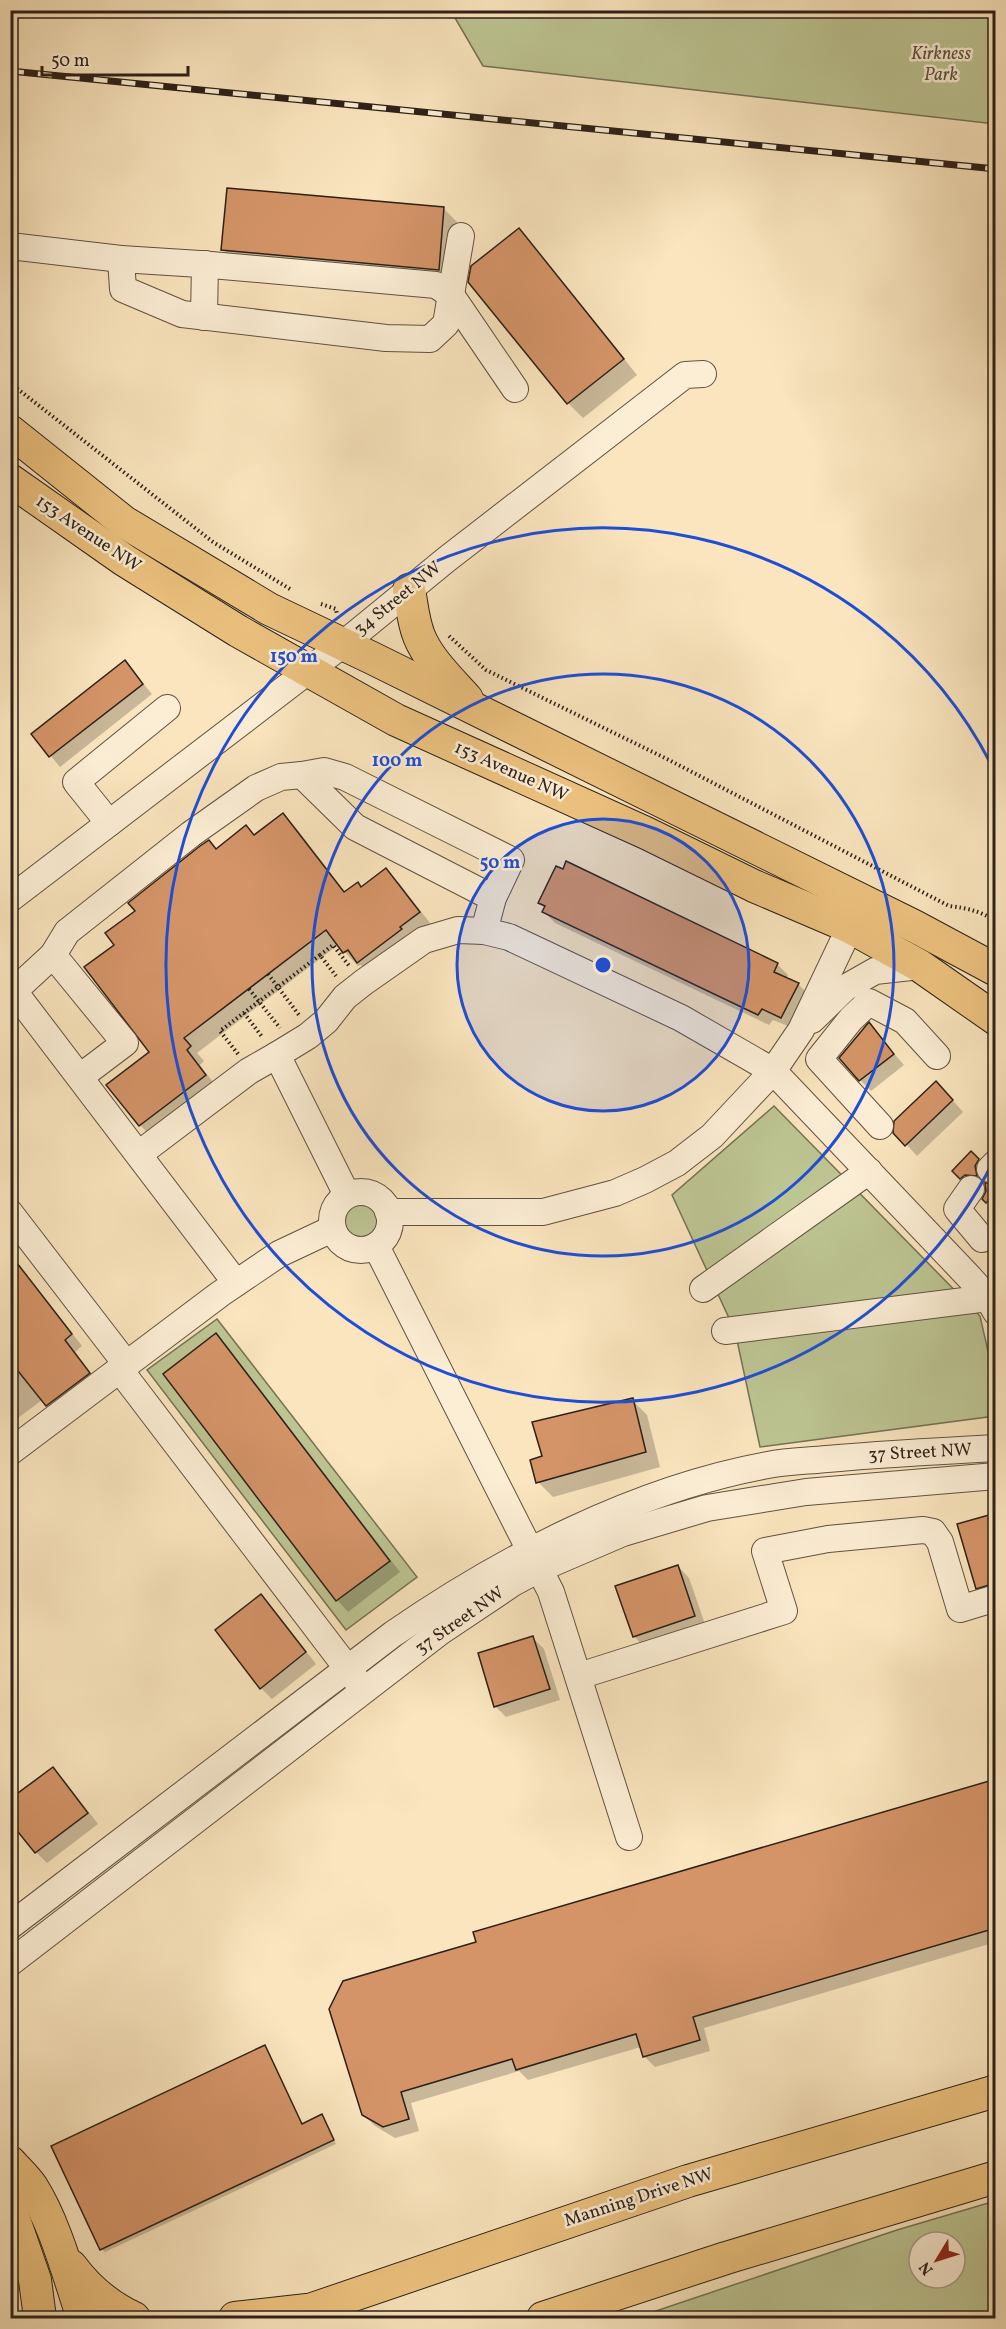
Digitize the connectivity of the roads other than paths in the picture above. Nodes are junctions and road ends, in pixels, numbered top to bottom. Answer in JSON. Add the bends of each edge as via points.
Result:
{"nodes":[{"id":1,"x":461,"y":236,"type":"dead end"},
{"id":2,"x":10,"y":246,"type":"edge"},
{"id":3,"x":121,"y":259,"type":"junction"},
{"id":4,"x":205,"y":264,"type":"junction"},
{"id":5,"x":451,"y":295,"type":"junction"},
{"id":6,"x":204,"y":317,"type":"junction"},
{"id":7,"x":703,"y":374,"type":"dead end"},
{"id":8,"x":515,"y":389,"type":"dead end"},
{"id":9,"x":10,"y":431,"type":"edge"},
{"id":10,"x":10,"y":480,"type":"edge"},
{"id":11,"x":409,"y":590,"type":"junction"},
{"id":12,"x":340,"y":632,"type":"junction"},
{"id":13,"x":308,"y":670,"type":"junction"},
{"id":14,"x":167,"y":708,"type":"dead end"},
{"id":15,"x":480,"y":713,"type":"junction"},
{"id":16,"x":302,"y":775,"type":"junction"},
{"id":17,"x":110,"y":823,"type":"junction"},
{"id":18,"x":493,"y":898,"type":"junction"},
{"id":19,"x":10,"y":899,"type":"edge"},
{"id":20,"x":850,"y":927,"type":"junction"},
{"id":21,"x":484,"y":931,"type":"junction"},
{"id":22,"x":942,"y":940,"type":"junction"},
{"id":23,"x":53,"y":955,"type":"junction"},
{"id":24,"x":920,"y":966,"type":"junction"},
{"id":25,"x":996,"y":970,"type":"edge"},
{"id":26,"x":12,"y":989,"type":"edge"},
{"id":27,"x":988,"y":1011,"type":"edge"},
{"id":28,"x":801,"y":1030,"type":"junction"},
{"id":29,"x":272,"y":1048,"type":"junction"},
{"id":30,"x":937,"y":1056,"type":"dead end"},
{"id":31,"x":773,"y":1071,"type":"junction"},
{"id":32,"x":80,"y":1077,"type":"junction"},
{"id":33,"x":880,"y":1126,"type":"dead end"},
{"id":34,"x":139,"y":1154,"type":"junction"},
{"id":35,"x":869,"y":1171,"type":"junction"},
{"id":36,"x":971,"y":1189,"type":"dead end"},
{"id":37,"x":347,"y":1195,"type":"junction"},
{"id":38,"x":388,"y":1212,"type":"junction"},
{"id":39,"x":10,"y":1213,"type":"edge"},
{"id":40,"x":332,"y":1229,"type":"junction"},
{"id":41,"x":982,"y":1239,"type":"dead end"},
{"id":42,"x":376,"y":1246,"type":"junction"},
{"id":43,"x":236,"y":1283,"type":"junction"},
{"id":44,"x":703,"y":1289,"type":"dead end"},
{"id":45,"x":992,"y":1305,"type":"edge"},
{"id":46,"x":725,"y":1331,"type":"dead end"},
{"id":47,"x":124,"y":1367,"type":"junction"},
{"id":48,"x":996,"y":1448,"type":"edge"},
{"id":49,"x":10,"y":1452,"type":"edge"},
{"id":50,"x":996,"y":1476,"type":"edge"},
{"id":51,"x":534,"y":1560,"type":"junction"},
{"id":52,"x":996,"y":1598,"type":"edge"},
{"id":53,"x":347,"y":1669,"type":"junction"},
{"id":54,"x":579,"y":1676,"type":"junction"},
{"id":55,"x":365,"y":1691,"type":"junction"},
{"id":56,"x":629,"y":1837,"type":"dead end"},
{"id":57,"x":10,"y":1926,"type":"edge"},
{"id":58,"x":10,"y":1962,"type":"edge"},
{"id":59,"x":996,"y":2091,"type":"edge"},
{"id":60,"x":10,"y":2162,"type":"edge"},
{"id":61,"x":996,"y":2177,"type":"edge"},
{"id":62,"x":10,"y":2208,"type":"edge"},
{"id":63,"x":59,"y":2248,"type":"junction"},
{"id":64,"x":299,"y":2314,"type":"edge"},
{"id":65,"x":40,"y":2319,"type":"edge"},
{"id":66,"x":82,"y":2319,"type":"edge"},
{"id":67,"x":134,"y":2319,"type":"edge"},
{"id":68,"x":235,"y":2319,"type":"edge"},
{"id":69,"x":543,"y":2319,"type":"edge"}],
"edges":[{"from":1,"to":5,"type":"street"},
{"from":2,"to":3,"type":"street"},
{"from":3,"to":4,"type":"street"},
{"from":3,"to":6,"type":"street","via":[[123,289],[182,314]]},
{"from":4,"to":5,"type":"street","via":[[436,285]]},
{"from":4,"to":6,"type":"street"},
{"from":5,"to":6,"type":"street","via":[[446,324],[430,339],[386,338]]},
{"from":5,"to":8,"type":"street"},
{"from":7,"to":11,"type":"street","name":"34 Street NW","via":[[685,375]]},
{"from":9,"to":12,"type":"main road","name":"153 Avenue NW","via":[[124,522],[269,609]]},
{"from":10,"to":13,"type":"main road","name":"153 Avenue NW","via":[[124,560]]},
{"from":11,"to":12,"type":"street","name":"34 Street NW"},
{"from":11,"to":15,"type":"main road","via":[[422,642]]},
{"from":12,"to":13,"type":"street","name":"34 Street NW"},
{"from":12,"to":15,"type":"main road","name":"153 Avenue NW","via":[[372,658]]},
{"from":13,"to":17,"type":"street","name":"34 Street NW"},
{"from":13,"to":20,"type":"main road","name":"153 Avenue NW","via":[[396,720]]},
{"from":14,"to":17,"type":"street","via":[[76,782]]},
{"from":15,"to":22,"type":"main road","name":"153 Avenue NW"},
{"from":16,"to":18,"type":"street","via":[[355,827]]},
{"from":16,"to":18,"type":"street","via":[[324,771],[345,777],[511,860]]},
{"from":16,"to":23,"type":"street","via":[[281,777],[256,788],[191,834],[67,932]]},
{"from":17,"to":19,"type":"street","name":"34 Street NW"},
{"from":18,"to":21,"type":"street"},
{"from":20,"to":22,"type":"street","via":[[901,930]]},
{"from":20,"to":24,"type":"main road","name":"153 Avenue NW"},
{"from":20,"to":28,"type":"street"},
{"from":21,"to":29,"type":"street","via":[[440,934],[409,949],[345,998],[308,1036]]},
{"from":21,"to":31,"type":"street","via":[[524,943],[605,981],[681,1018]]},
{"from":22,"to":25,"type":"main road","name":"153 Avenue NW"},
{"from":23,"to":26,"type":"street"},
{"from":23,"to":32,"type":"street","via":[[125,1043]]},
{"from":24,"to":27,"type":"main road","name":"153 Avenue NW"},
{"from":24,"to":28,"type":"street","via":[[875,971],[845,988]]},
{"from":26,"to":32,"type":"street"},
{"from":28,"to":31,"type":"street"},
{"from":29,"to":34,"type":"street","via":[[249,1071]]},
{"from":29,"to":37,"type":"street"},
{"from":30,"to":33,"type":"street","via":[[905,1021],[869,1002],[851,1019],[819,1059]]},
{"from":31,"to":35,"type":"street"},
{"from":31,"to":38,"type":"street","via":[[712,1136],[677,1163],[615,1192],[543,1212]]},
{"from":32,"to":34,"type":"street"},
{"from":34,"to":43,"type":"street"},
{"from":35,"to":44,"type":"street"},
{"from":35,"to":45,"type":"street"},
{"from":36,"to":41,"type":"street","via":[[957,1209]]},
{"from":37,"to":38,"type":"street","via":[[367,1192],[377,1197]]},
{"from":37,"to":40,"type":"street","via":[[334,1209]]},
{"from":38,"to":42,"type":"street","via":[[387,1234]]},
{"from":39,"to":47,"type":"street"},
{"from":40,"to":42,"type":"street","via":[[355,1249]]},
{"from":40,"to":43,"type":"street","via":[[279,1254]]},
{"from":42,"to":51,"type":"street"},
{"from":43,"to":47,"type":"street"},
{"from":45,"to":46,"type":"street"},
{"from":47,"to":49,"type":"street"},
{"from":47,"to":53,"type":"street"},
{"from":48,"to":51,"type":"street","name":"37 Street NW","via":[[770,1464],[678,1489],[584,1525]]},
{"from":50,"to":51,"type":"street","name":"37 Street NW","via":[[806,1492],[707,1508]]},
{"from":51,"to":53,"type":"street","name":"37 Street NW","via":[[436,1605]]},
{"from":51,"to":54,"type":"street","via":[[551,1592]]},
{"from":51,"to":55,"type":"street","name":"37 Street NW","via":[[513,1583],[440,1632]]},
{"from":52,"to":54,"type":"street","via":[[960,1609],[940,1542],[933,1532],[818,1541],[765,1551],[784,1611]]},
{"from":53,"to":55,"type":"street"},
{"from":53,"to":57,"type":"street","name":"37 Street NW"},
{"from":54,"to":56,"type":"street"},
{"from":55,"to":58,"type":"street","name":"37 Street NW"},
{"from":59,"to":64,"type":"main road","name":"Manning Drive NW","via":[[688,2181]]},
{"from":60,"to":63,"type":"main road","via":[[32,2186]]},
{"from":61,"to":69,"type":"main road","via":[[726,2258]]},
{"from":62,"to":65,"type":"main road","via":[[35,2280]]},
{"from":63,"to":66,"type":"main road"},
{"from":63,"to":67,"type":"main road","via":[[92,2291]]},
{"from":64,"to":68,"type":"main road","name":"Manning Drive NW"}]}
